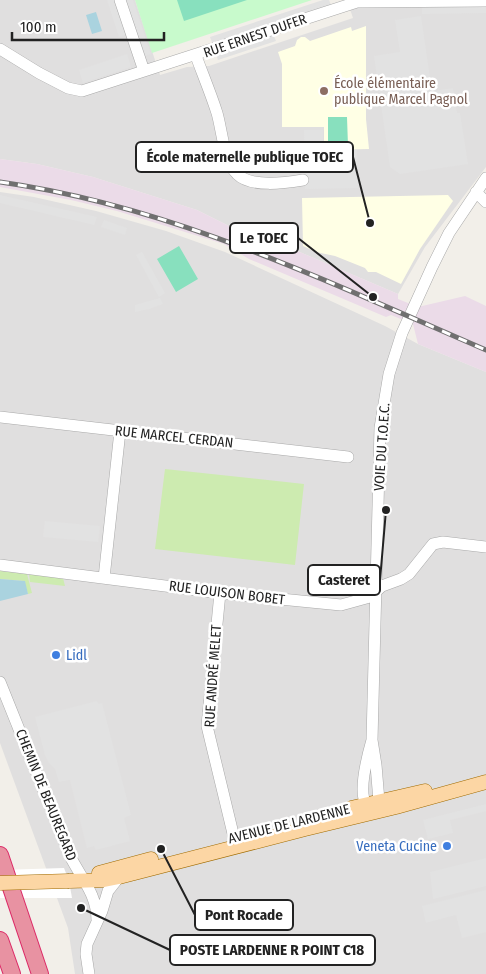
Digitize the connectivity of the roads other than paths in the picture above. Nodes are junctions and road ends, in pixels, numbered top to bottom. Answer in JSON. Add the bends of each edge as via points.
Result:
{"nodes":[{"id":1,"x":120,"y":0,"type":"edge"},
{"id":2,"x":486,"y":0,"type":"edge"},
{"id":3,"x":0,"y":49,"type":"edge"},
{"id":4,"x":196,"y":56,"type":"junction"},
{"id":5,"x":144,"y":72,"type":"junction"},
{"id":6,"x":486,"y":178,"type":"edge"},
{"id":7,"x":304,"y":180,"type":"dead end"},
{"id":8,"x":476,"y":192,"type":"junction"},
{"id":9,"x":486,"y":202,"type":"edge"},
{"id":10,"x":0,"y":417,"type":"edge"},
{"id":11,"x":120,"y":431,"type":"junction"},
{"id":12,"x":348,"y":457,"type":"dead end"},
{"id":13,"x":486,"y":547,"type":"edge"},
{"id":14,"x":0,"y":565,"type":"edge"},
{"id":15,"x":104,"y":578,"type":"junction"},
{"id":16,"x":220,"y":592,"type":"junction"},
{"id":17,"x":376,"y":592,"type":"junction"},
{"id":18,"x":0,"y":682,"type":"edge"},
{"id":19,"x":486,"y":775,"type":"edge"},
{"id":20,"x":486,"y":782,"type":"edge"},
{"id":21,"x":373,"y":806,"type":"junction"},
{"id":22,"x":235,"y":842,"type":"junction"},
{"id":23,"x":0,"y":855,"type":"edge"},
{"id":24,"x":97,"y":881,"type":"junction"},
{"id":25,"x":0,"y":883,"type":"edge"},
{"id":26,"x":97,"y":920,"type":"junction"},
{"id":27,"x":0,"y":940,"type":"edge"},
{"id":28,"x":12,"y":974,"type":"edge"},
{"id":29,"x":40,"y":974,"type":"edge"},
{"id":30,"x":89,"y":974,"type":"edge"}],
"edges":[{"from":1,"to":5,"type":"street"},
{"from":2,"to":4,"type":"street","name":"RUE ERNEST DUFER","via":[[357,2]]},
{"from":3,"to":5,"type":"street","name":"RUE ERNEST DUFER","via":[[68,88],[82,91]]},
{"from":4,"to":5,"type":"street","name":"RUE ERNEST DUFER"},
{"from":4,"to":7,"type":"street","via":[[218,116],[229,161],[237,175],[254,183]]},
{"from":6,"to":8,"type":"street","name":"VOIE DU T.O.E.C."},
{"from":8,"to":9,"type":"street"},
{"from":8,"to":17,"type":"street","name":"VOIE DU T.O.E.C.","via":[[449,233],[432,267],[402,333],[389,374],[380,428]]},
{"from":10,"to":11,"type":"street","name":"RUE MARCEL CERDAN"},
{"from":11,"to":12,"type":"street","name":"RUE MARCEL CERDAN"},
{"from":11,"to":15,"type":"street"},
{"from":13,"to":17,"type":"street","name":"RUE LOUISON BOBET","via":[[443,542],[433,544],[409,574]]},
{"from":14,"to":15,"type":"street","name":"RUE LOUISON BOBET"},
{"from":15,"to":16,"type":"street","name":"RUE LOUISON BOBET"},
{"from":16,"to":17,"type":"street","name":"RUE LOUISON BOBET","via":[[341,605],[370,597]]},
{"from":16,"to":22,"type":"street","name":"RUE ANDRÉ MELET","via":[[207,726]]},
{"from":17,"to":21,"type":"street","name":"VOIE DU T.O.E.C."},
{"from":18,"to":24,"type":"street","name":"CHEMIN DE BEAUREGARD","via":[[70,856]]},
{"from":19,"to":21,"type":"main road","name":"AVENUE DE LARDENNE"},
{"from":20,"to":21,"type":"main road","name":"AVENUE DE LARDENNE"},
{"from":21,"to":22,"type":"main road","name":"AVENUE DE LARDENNE"},
{"from":22,"to":24,"type":"main road","name":"AVENUE DE LARDENNE","via":[[118,872]]},
{"from":23,"to":29,"type":"highway"},
{"from":24,"to":25,"type":"main road","name":"AVENUE DE LARDENNE","bridge":true},
{"from":24,"to":26,"type":"street","name":"CHEMIN DE BEAUREGARD"},
{"from":24,"to":26,"type":"street","via":[[102,911]]},
{"from":26,"to":30,"type":"street","via":[[86,944]]},
{"from":27,"to":28,"type":"highway"}]}
